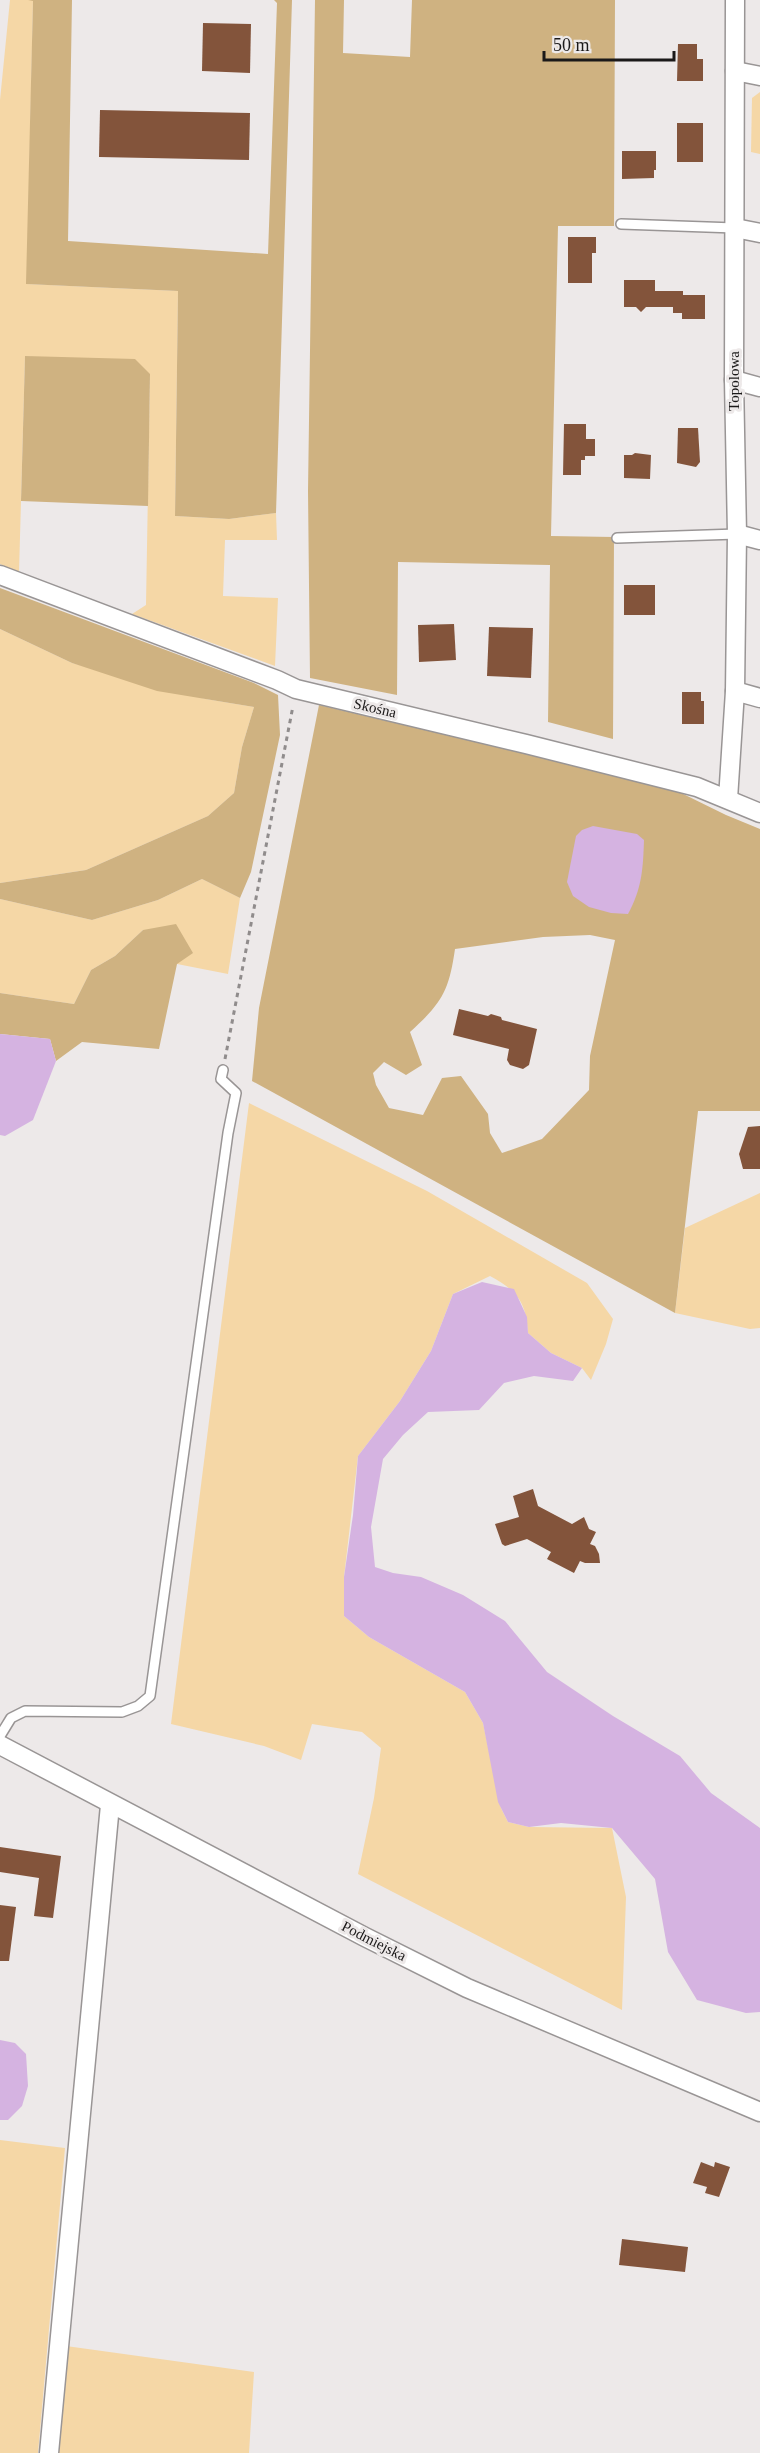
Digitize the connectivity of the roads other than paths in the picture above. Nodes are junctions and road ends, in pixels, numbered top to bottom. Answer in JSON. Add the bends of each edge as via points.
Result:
{"nodes":[{"id":1,"x":735,"y":0,"type":"edge"},
{"id":2,"x":735,"y":70,"type":"junction"},
{"id":3,"x":760,"y":76,"type":"edge"},
{"id":4,"x":621,"y":224,"type":"dead end"},
{"id":5,"x":735,"y":228,"type":"junction"},
{"id":6,"x":760,"y":233,"type":"edge"},
{"id":7,"x":734,"y":381,"type":"junction"},
{"id":8,"x":760,"y":387,"type":"edge"},
{"id":9,"x":737,"y":534,"type":"junction"},
{"id":10,"x":616,"y":538,"type":"dead end"},
{"id":11,"x":760,"y":540,"type":"edge"},
{"id":12,"x":0,"y":575,"type":"edge"},
{"id":13,"x":735,"y":691,"type":"junction"},
{"id":14,"x":760,"y":698,"type":"edge"},
{"id":15,"x":728,"y":799,"type":"junction"},
{"id":16,"x":760,"y":813,"type":"edge"},
{"id":17,"x":223,"y":1070,"type":"road end"},
{"id":18,"x":0,"y":1736,"type":"edge"},
{"id":19,"x":0,"y":1745,"type":"edge"},
{"id":20,"x":110,"y":1805,"type":"junction"},
{"id":21,"x":760,"y":2112,"type":"edge"},
{"id":22,"x":49,"y":2453,"type":"edge"}],
"edges":[{"from":1,"to":2,"type":"street","name":"Topolowa"},
{"from":2,"to":3,"type":"street"},
{"from":2,"to":5,"type":"street","name":"Topolowa"},
{"from":4,"to":5,"type":"lane"},
{"from":5,"to":6,"type":"street"},
{"from":5,"to":7,"type":"street","name":"Topolowa"},
{"from":7,"to":8,"type":"street"},
{"from":7,"to":9,"type":"street","name":"Topolowa"},
{"from":9,"to":10,"type":"lane"},
{"from":9,"to":11,"type":"street"},
{"from":9,"to":13,"type":"street","name":"Topolowa"},
{"from":12,"to":15,"type":"street","name":"Skośna","via":[[296,689],[526,744]]},
{"from":13,"to":14,"type":"street"},
{"from":13,"to":15,"type":"street","name":"Topolowa"},
{"from":15,"to":16,"type":"street","name":"Skośna"},
{"from":17,"to":18,"type":"lane","via":[[221,1079],[236,1093],[150,1696],[122,1712],[25,1711],[11,1718]]},
{"from":19,"to":20,"type":"street","name":"Podmiejska"},
{"from":20,"to":21,"type":"street","name":"Podmiejska","via":[[467,1988]]},
{"from":20,"to":22,"type":"street"}]}
